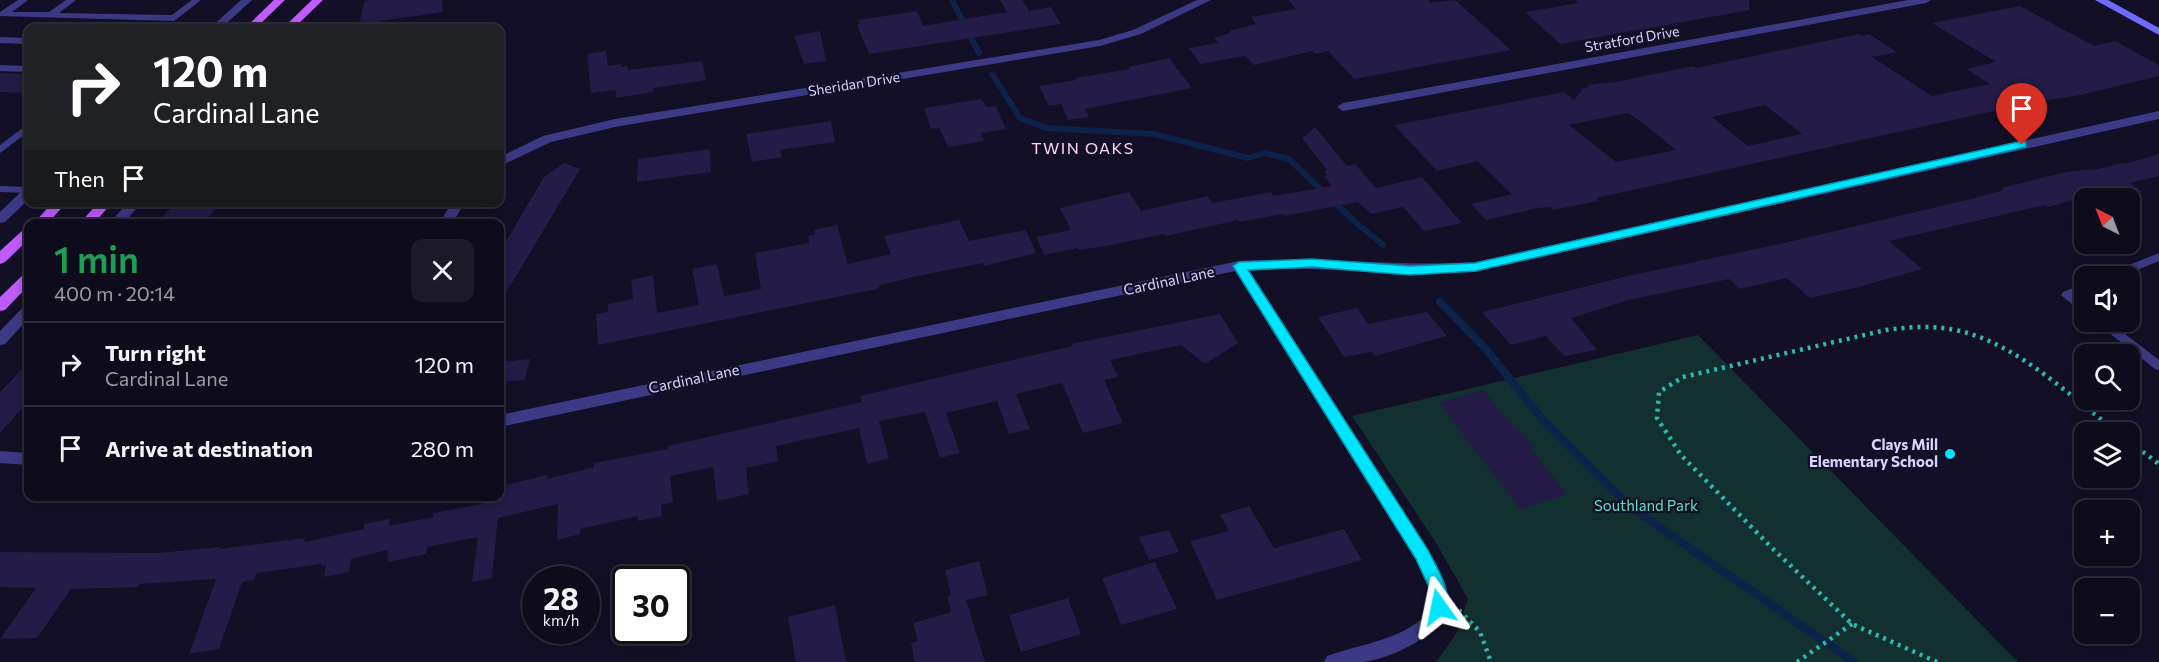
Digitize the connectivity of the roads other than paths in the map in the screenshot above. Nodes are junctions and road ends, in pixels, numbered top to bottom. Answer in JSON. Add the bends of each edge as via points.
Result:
{"nodes":[{"id":1,"x":24,"y":0,"type":"edge"},
{"id":2,"x":72,"y":0,"type":"edge"},
{"id":3,"x":197,"y":0,"type":"edge"},
{"id":4,"x":247,"y":0,"type":"edge"},
{"id":5,"x":280,"y":0,"type":"edge"},
{"id":6,"x":318,"y":0,"type":"edge"},
{"id":7,"x":1206,"y":0,"type":"edge"},
{"id":8,"x":1926,"y":0,"type":"edge"},
{"id":9,"x":2100,"y":0,"type":"edge"},
{"id":10,"x":53,"y":13,"type":"junction"},
{"id":11,"x":2,"y":15,"type":"edge"},
{"id":12,"x":220,"y":24,"type":"edge"},
{"id":13,"x":254,"y":24,"type":"edge"},
{"id":14,"x":292,"y":24,"type":"edge"},
{"id":15,"x":2159,"y":32,"type":"edge"},
{"id":16,"x":0,"y":40,"type":"edge"},
{"id":17,"x":24,"y":41,"type":"edge"},
{"id":18,"x":0,"y":68,"type":"edge"},
{"id":19,"x":24,"y":69,"type":"edge"},
{"id":20,"x":1342,"y":107,"type":"dead end"},
{"id":21,"x":2159,"y":115,"type":"edge"},
{"id":22,"x":24,"y":130,"type":"edge"},
{"id":23,"x":0,"y":150,"type":"edge"},
{"id":24,"x":504,"y":160,"type":"edge"},
{"id":25,"x":0,"y":189,"type":"edge"},
{"id":26,"x":24,"y":192,"type":"edge"},
{"id":27,"x":24,"y":196,"type":"edge"},
{"id":28,"x":56,"y":207,"type":"edge"},
{"id":29,"x":102,"y":207,"type":"edge"},
{"id":30,"x":131,"y":207,"type":"edge"},
{"id":31,"x":2,"y":215,"type":"edge"},
{"id":32,"x":44,"y":219,"type":"edge"},
{"id":33,"x":91,"y":219,"type":"edge"},
{"id":34,"x":120,"y":219,"type":"edge"},
{"id":35,"x":24,"y":237,"type":"edge"},
{"id":36,"x":2159,"y":257,"type":"edge"},
{"id":37,"x":0,"y":259,"type":"edge"},
{"id":38,"x":1239,"y":266,"type":"junction"},
{"id":39,"x":2137,"y":266,"type":"edge"},
{"id":40,"x":24,"y":282,"type":"edge"},
{"id":41,"x":2074,"y":292,"type":"edge"},
{"id":42,"x":2074,"y":300,"type":"edge"},
{"id":43,"x":0,"y":306,"type":"edge"},
{"id":44,"x":24,"y":315,"type":"edge"},
{"id":45,"x":2114,"y":332,"type":"edge"},
{"id":46,"x":0,"y":340,"type":"edge"},
{"id":47,"x":2159,"y":366,"type":"edge"},
{"id":48,"x":504,"y":421,"type":"edge"},
{"id":49,"x":0,"y":457,"type":"edge"},
{"id":50,"x":24,"y":459,"type":"edge"},
{"id":51,"x":1334,"y":662,"type":"edge"}],
"edges":[{"from":1,"to":11,"type":"lane"},
{"from":2,"to":10,"type":"lane"},
{"from":3,"to":10,"type":"lane","via":[[174,18]]},
{"from":4,"to":12,"type":"street"},
{"from":5,"to":13,"type":"main road"},
{"from":6,"to":14,"type":"main road"},
{"from":7,"to":24,"type":"street","name":"Sheridan Drive","via":[[1137,32],[1100,43],[615,123],[547,139]]},
{"from":8,"to":20,"type":"street","name":"Stratford Drive"},
{"from":9,"to":15,"type":"main road"},
{"from":10,"to":11,"type":"lane"},
{"from":16,"to":17,"type":"street"},
{"from":18,"to":19,"type":"lane"},
{"from":21,"to":38,"type":"street","name":"Cardinal Lane","via":[[1475,267],[1410,271],[1312,263]]},
{"from":22,"to":23,"type":"lane"},
{"from":25,"to":26,"type":"lane"},
{"from":27,"to":31,"type":"street"},
{"from":28,"to":32,"type":"main road"},
{"from":29,"to":33,"type":"main road"},
{"from":30,"to":34,"type":"street"},
{"from":35,"to":37,"type":"main road"},
{"from":36,"to":39,"type":"lane"},
{"from":38,"to":48,"type":"street","name":"Cardinal Lane"},
{"from":38,"to":51,"type":"street","via":[[1422,555],[1437,587],[1437,614],[1425,626],[1382,648]]},
{"from":40,"to":43,"type":"main road"},
{"from":41,"to":42,"type":"lane","via":[[2067,295]]},
{"from":44,"to":46,"type":"street"},
{"from":45,"to":47,"type":"lane"},
{"from":49,"to":50,"type":"street"}]}
